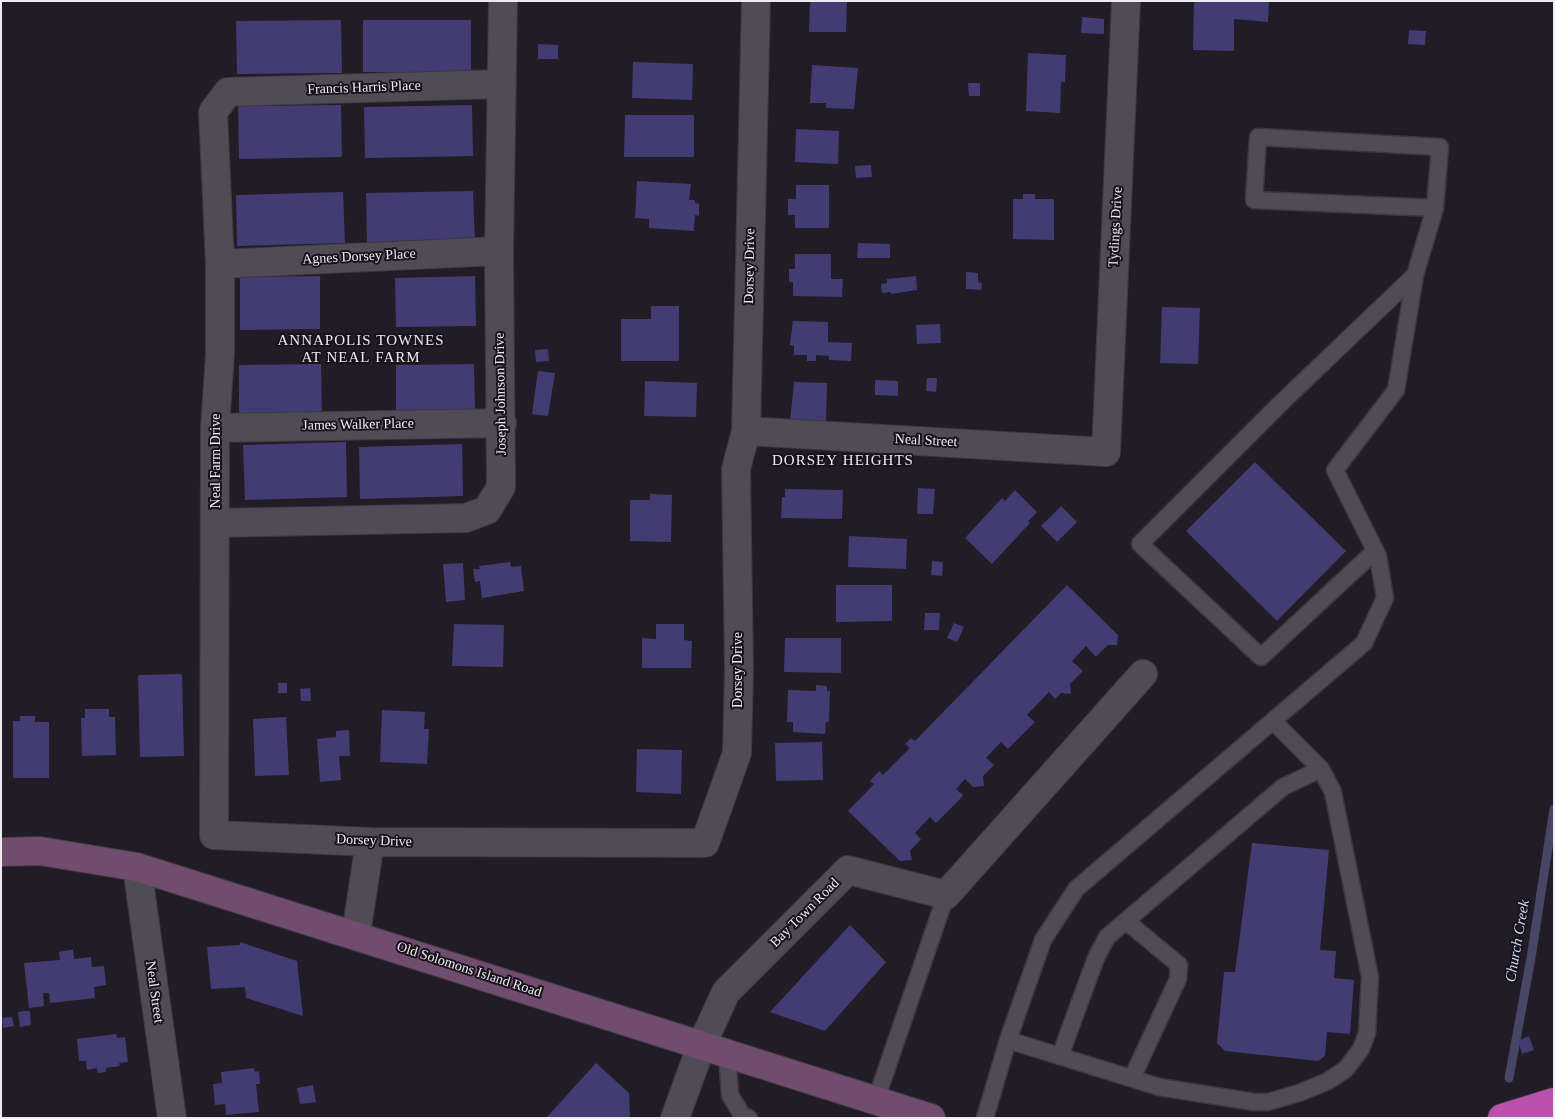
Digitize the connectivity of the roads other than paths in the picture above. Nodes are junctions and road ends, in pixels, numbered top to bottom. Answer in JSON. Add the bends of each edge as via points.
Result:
{"nodes":[{"id":1,"x":503,"y":1,"type":"edge"},
{"id":2,"x":756,"y":1,"type":"edge"},
{"id":3,"x":1126,"y":1,"type":"edge"},
{"id":4,"x":501,"y":84,"type":"junction"},
{"id":5,"x":228,"y":92,"type":"joint"},
{"id":6,"x":1435,"y":208,"type":"junction"},
{"id":7,"x":499,"y":251,"type":"junction"},
{"id":8,"x":220,"y":264,"type":"junction"},
{"id":9,"x":1414,"y":275,"type":"junction"},
{"id":10,"x":502,"y":423,"type":"junction"},
{"id":11,"x":215,"y":428,"type":"junction"},
{"id":12,"x":746,"y":431,"type":"junction"},
{"id":13,"x":1106,"y":452,"type":"joint"},
{"id":14,"x":216,"y":523,"type":"junction"},
{"id":15,"x":1375,"y":550,"type":"junction"},
{"id":16,"x":1143,"y":674,"type":"dead end"},
{"id":17,"x":1274,"y":722,"type":"junction"},
{"id":18,"x":1321,"y":769,"type":"junction"},
{"id":19,"x":214,"y":835,"type":"joint"},
{"id":20,"x":370,"y":842,"type":"junction"},
{"id":21,"x":1,"y":852,"type":"edge"},
{"id":22,"x":137,"y":866,"type":"junction"},
{"id":23,"x":946,"y":895,"type":"junction"},
{"id":24,"x":1126,"y":921,"type":"junction"},
{"id":25,"x":356,"y":934,"type":"junction"},
{"id":26,"x":1008,"y":1040,"type":"junction"},
{"id":27,"x":715,"y":1048,"type":"junction"},
{"id":28,"x":1060,"y":1056,"type":"junction"},
{"id":29,"x":1132,"y":1078,"type":"junction"},
{"id":30,"x":1554,"y":1102,"type":"edge"},
{"id":31,"x":885,"y":1108,"type":"edge"},
{"id":32,"x":172,"y":1118,"type":"edge"},
{"id":33,"x":675,"y":1118,"type":"edge"},
{"id":34,"x":749,"y":1118,"type":"edge"},
{"id":35,"x":931,"y":1118,"type":"edge"},
{"id":36,"x":985,"y":1118,"type":"edge"},
{"id":37,"x":1502,"y":1118,"type":"edge"}],
"edges":[{"from":1,"to":4,"type":"street","name":"Joseph Johnson Drive"},
{"from":2,"to":12,"type":"street","name":"Dorsey Drive"},
{"from":3,"to":13,"type":"street","name":"Tydings Drive"},
{"from":4,"to":5,"type":"street","name":"Francis Harris Place"},
{"from":4,"to":7,"type":"street","name":"Joseph Johnson Drive"},
{"from":5,"to":8,"type":"street","name":"Neal Farm Drive","via":[[213,112]]},
{"from":6,"to":6,"type":"lane","via":[[1254,200],[1258,137],[1440,147]]},
{"from":6,"to":9,"type":"lane"},
{"from":7,"to":8,"type":"street","name":"Agnes Dorsey Place"},
{"from":7,"to":10,"type":"street","name":"Joseph Johnson Drive"},
{"from":8,"to":11,"type":"street","name":"Neal Farm Drive","via":[[220,354]]},
{"from":9,"to":15,"type":"lane","via":[[1396,390],[1334,470]]},
{"from":9,"to":15,"type":"lane","via":[[1140,544],[1261,657]]},
{"from":10,"to":11,"type":"street","name":"James Walker Place"},
{"from":10,"to":14,"type":"street","name":"Joseph Johnson Drive","via":[[502,487],[487,510],[466,518]]},
{"from":11,"to":14,"type":"street","name":"Neal Farm Drive"},
{"from":12,"to":13,"type":"street","name":"Neal Street"},
{"from":12,"to":20,"type":"street","name":"Dorsey Drive","via":[[736,469],[737,753],[705,843]]},
{"from":14,"to":19,"type":"street","name":"Neal Farm Drive"},
{"from":15,"to":17,"type":"lane","via":[[1385,598],[1364,643]]},
{"from":16,"to":23,"type":"street"},
{"from":17,"to":18,"type":"lane"},
{"from":17,"to":26,"type":"lane","via":[[1076,889],[1043,940]]},
{"from":18,"to":24,"type":"lane","via":[[1283,787]]},
{"from":18,"to":29,"type":"lane","via":[[1333,792],[1370,977],[1367,1033],[1361,1049],[1346,1069],[1328,1081],[1268,1102],[1159,1087]]},
{"from":19,"to":20,"type":"street","name":"Dorsey Drive"},
{"from":20,"to":25,"type":"street"},
{"from":21,"to":22,"type":"main road","name":"Old Solomons Island Road","via":[[40,851]]},
{"from":22,"to":25,"type":"main road","name":"Old Solomons Island Road"},
{"from":22,"to":32,"type":"street","name":"Neal Street"},
{"from":23,"to":27,"type":"street","name":"Bay Town Road","via":[[848,870],[726,992]]},
{"from":23,"to":31,"type":"lane"},
{"from":24,"to":28,"type":"lane","via":[[1107,937],[1096,958]]},
{"from":24,"to":29,"type":"lane","via":[[1179,965],[1178,979]]},
{"from":25,"to":27,"type":"main road","name":"Old Solomons Island Road"},
{"from":26,"to":28,"type":"lane"},
{"from":26,"to":36,"type":"lane"},
{"from":27,"to":31,"type":"main road","name":"Old Solomons Island Road"},
{"from":27,"to":33,"type":"street","name":"Bay Town Road"},
{"from":27,"to":34,"type":"lane","via":[[730,1095],[742,1115]]},
{"from":28,"to":29,"type":"lane"},
{"from":30,"to":37,"type":"highway"},
{"from":31,"to":35,"type":"main road","name":"Old Solomons Island Road"}]}
